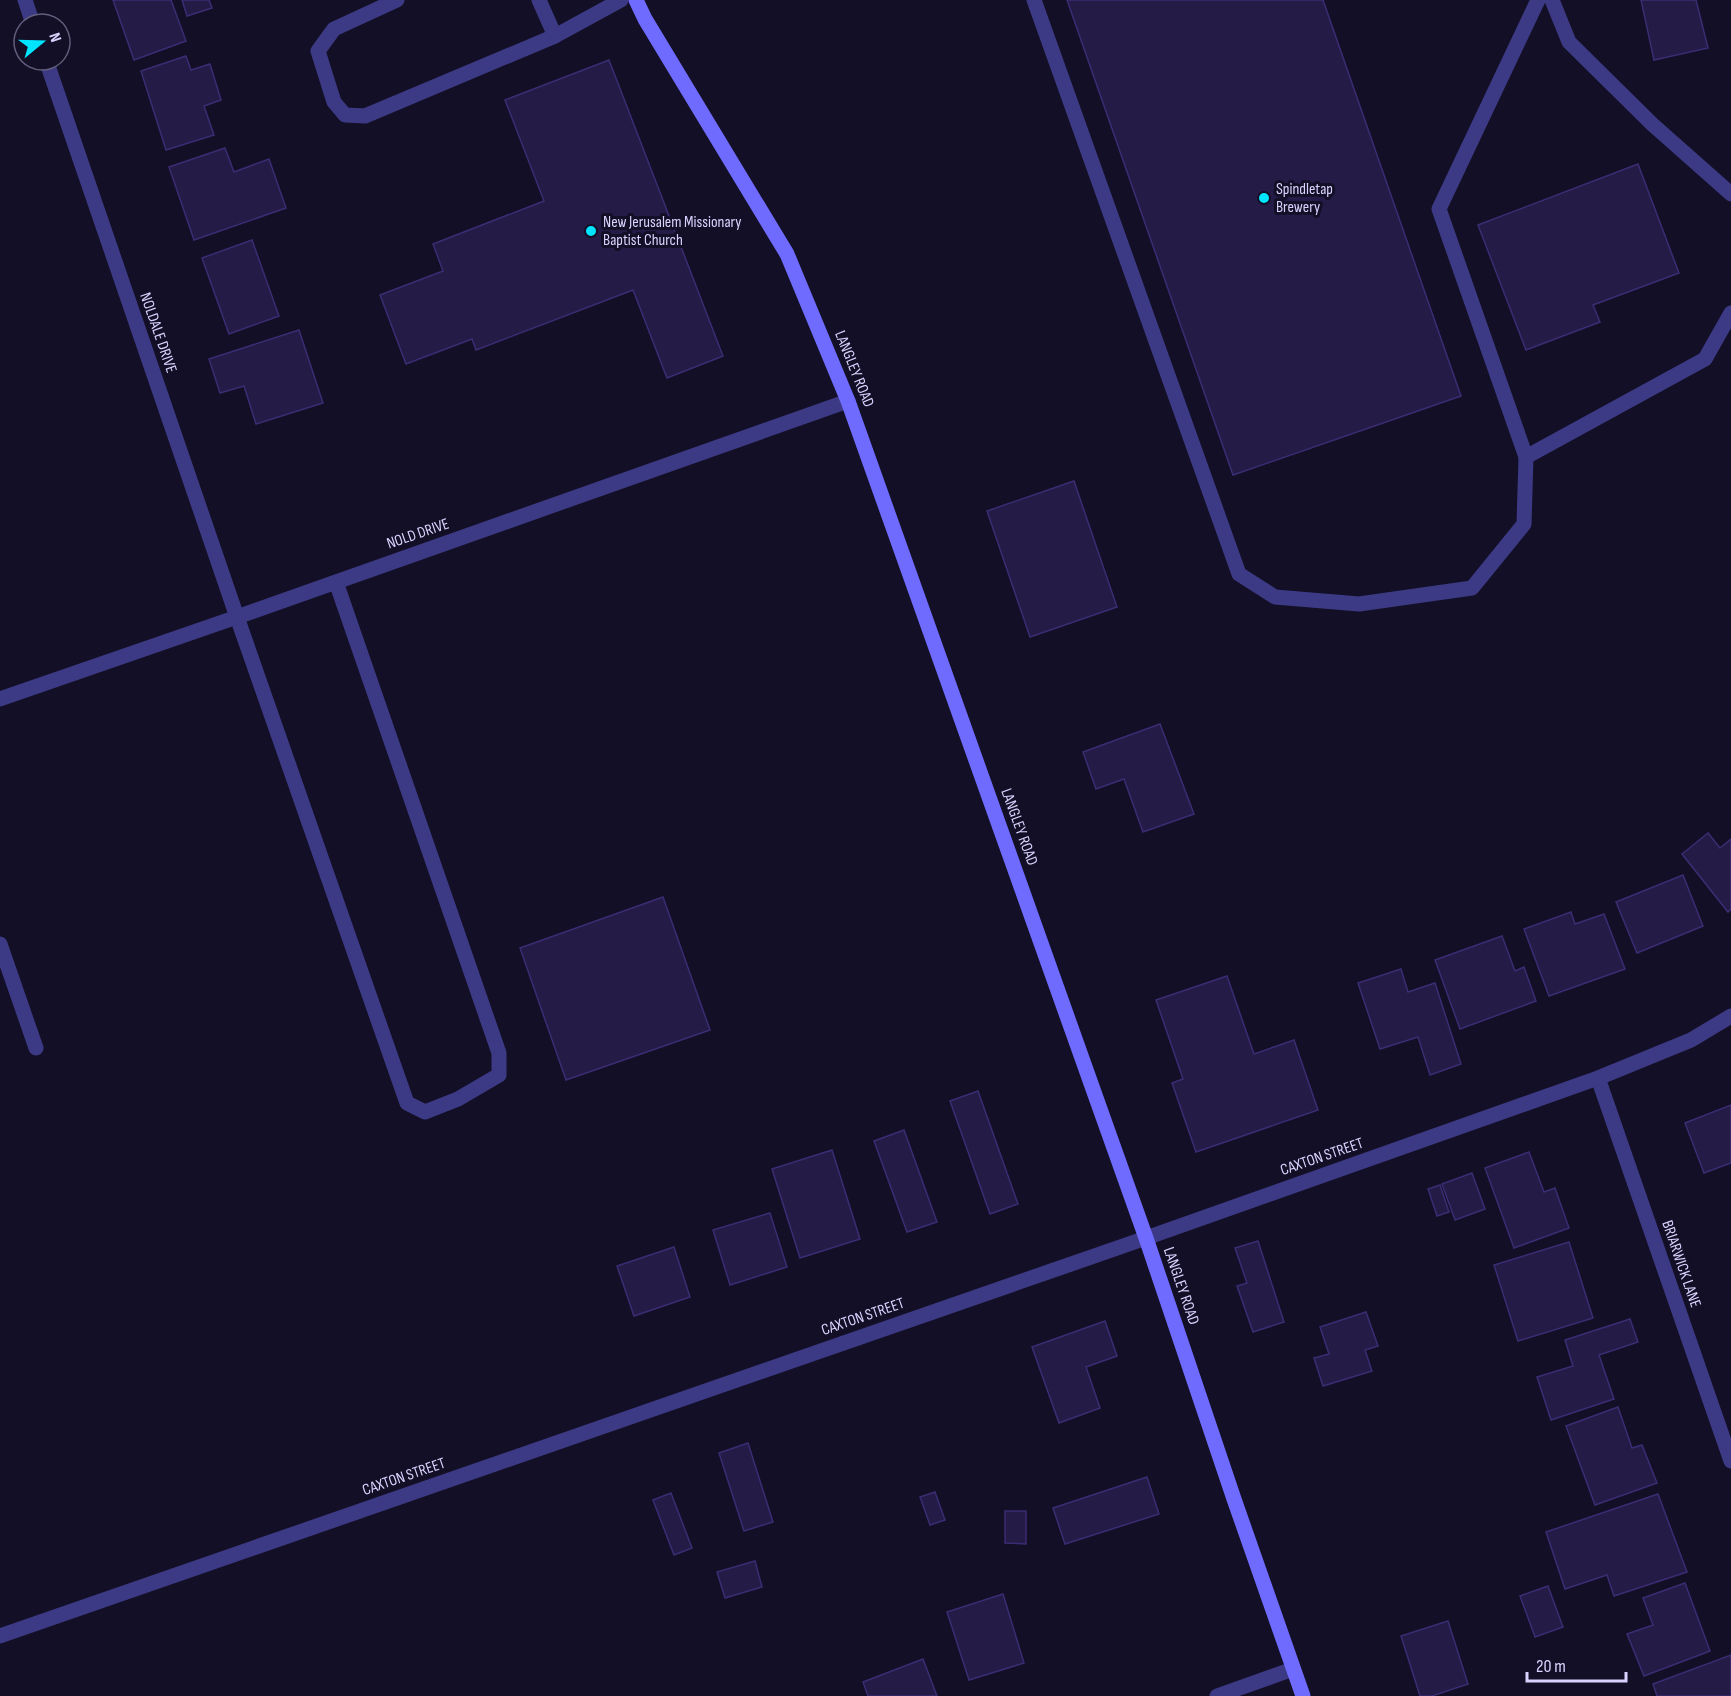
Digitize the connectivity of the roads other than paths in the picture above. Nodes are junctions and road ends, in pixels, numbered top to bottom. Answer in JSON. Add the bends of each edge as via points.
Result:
{"nodes":[{"id":1,"x":397,"y":0,"type":"edge"},
{"id":2,"x":539,"y":0,"type":"edge"},
{"id":3,"x":621,"y":0,"type":"edge"},
{"id":4,"x":636,"y":0,"type":"edge"},
{"id":5,"x":1034,"y":0,"type":"edge"},
{"id":6,"x":1538,"y":0,"type":"edge"},
{"id":7,"x":1552,"y":0,"type":"edge"},
{"id":8,"x":555,"y":36,"type":"junction"},
{"id":9,"x":50,"y":72,"type":"edge"},
{"id":10,"x":1731,"y":194,"type":"edge"},
{"id":11,"x":1731,"y":313,"type":"edge"},
{"id":12,"x":848,"y":401,"type":"junction"},
{"id":13,"x":1526,"y":457,"type":"junction"},
{"id":14,"x":336,"y":582,"type":"junction"},
{"id":15,"x":237,"y":617,"type":"junction"},
{"id":16,"x":0,"y":699,"type":"edge"},
{"id":17,"x":0,"y":944,"type":"edge"},
{"id":18,"x":1731,"y":1016,"type":"edge"},
{"id":19,"x":36,"y":1048,"type":"dead end"},
{"id":20,"x":1598,"y":1078,"type":"junction"},
{"id":21,"x":1146,"y":1238,"type":"junction"},
{"id":22,"x":1731,"y":1461,"type":"edge"},
{"id":23,"x":0,"y":1636,"type":"edge"},
{"id":24,"x":1293,"y":1669,"type":"junction"},
{"id":25,"x":1217,"y":1696,"type":"edge"},
{"id":26,"x":1303,"y":1696,"type":"edge"}],
"edges":[{"from":1,"to":8,"type":"street","via":[[334,29],[318,51],[334,102],[345,115],[365,116]]},
{"from":2,"to":8,"type":"street"},
{"from":3,"to":8,"type":"street"},
{"from":4,"to":12,"type":"street","name":"LANGLEY ROAD","via":[[787,254]]},
{"from":5,"to":13,"type":"street","via":[[1239,574],[1275,597],[1359,604],[1472,588],[1524,524]]},
{"from":6,"to":13,"type":"street","via":[[1439,209]]},
{"from":7,"to":10,"type":"street","via":[[1569,42],[1652,124]]},
{"from":9,"to":15,"type":"street","name":"NOLDALE DRIVE"},
{"from":11,"to":13,"type":"street","via":[[1706,359]]},
{"from":12,"to":14,"type":"street","name":"NOLD DRIVE"},
{"from":12,"to":21,"type":"street","name":"LANGLEY ROAD"},
{"from":14,"to":15,"type":"street","name":"NOLD DRIVE"},
{"from":14,"to":15,"type":"street","name":"NOLDALE DRIVE","via":[[499,1053],[499,1075],[458,1099],[425,1112],[407,1103]]},
{"from":15,"to":16,"type":"street","name":"NOLD DRIVE"},
{"from":17,"to":19,"type":"street"},
{"from":18,"to":20,"type":"street","name":"CAXTON STREET","via":[[1691,1040]]},
{"from":20,"to":21,"type":"street","name":"CAXTON STREET"},
{"from":20,"to":22,"type":"street","name":"BRIARWICK LANE"},
{"from":21,"to":23,"type":"street","name":"CAXTON STREET"},
{"from":21,"to":24,"type":"street","name":"LANGLEY ROAD"},
{"from":24,"to":25,"type":"street"},
{"from":24,"to":26,"type":"street","name":"LANGLEY ROAD"}]}
